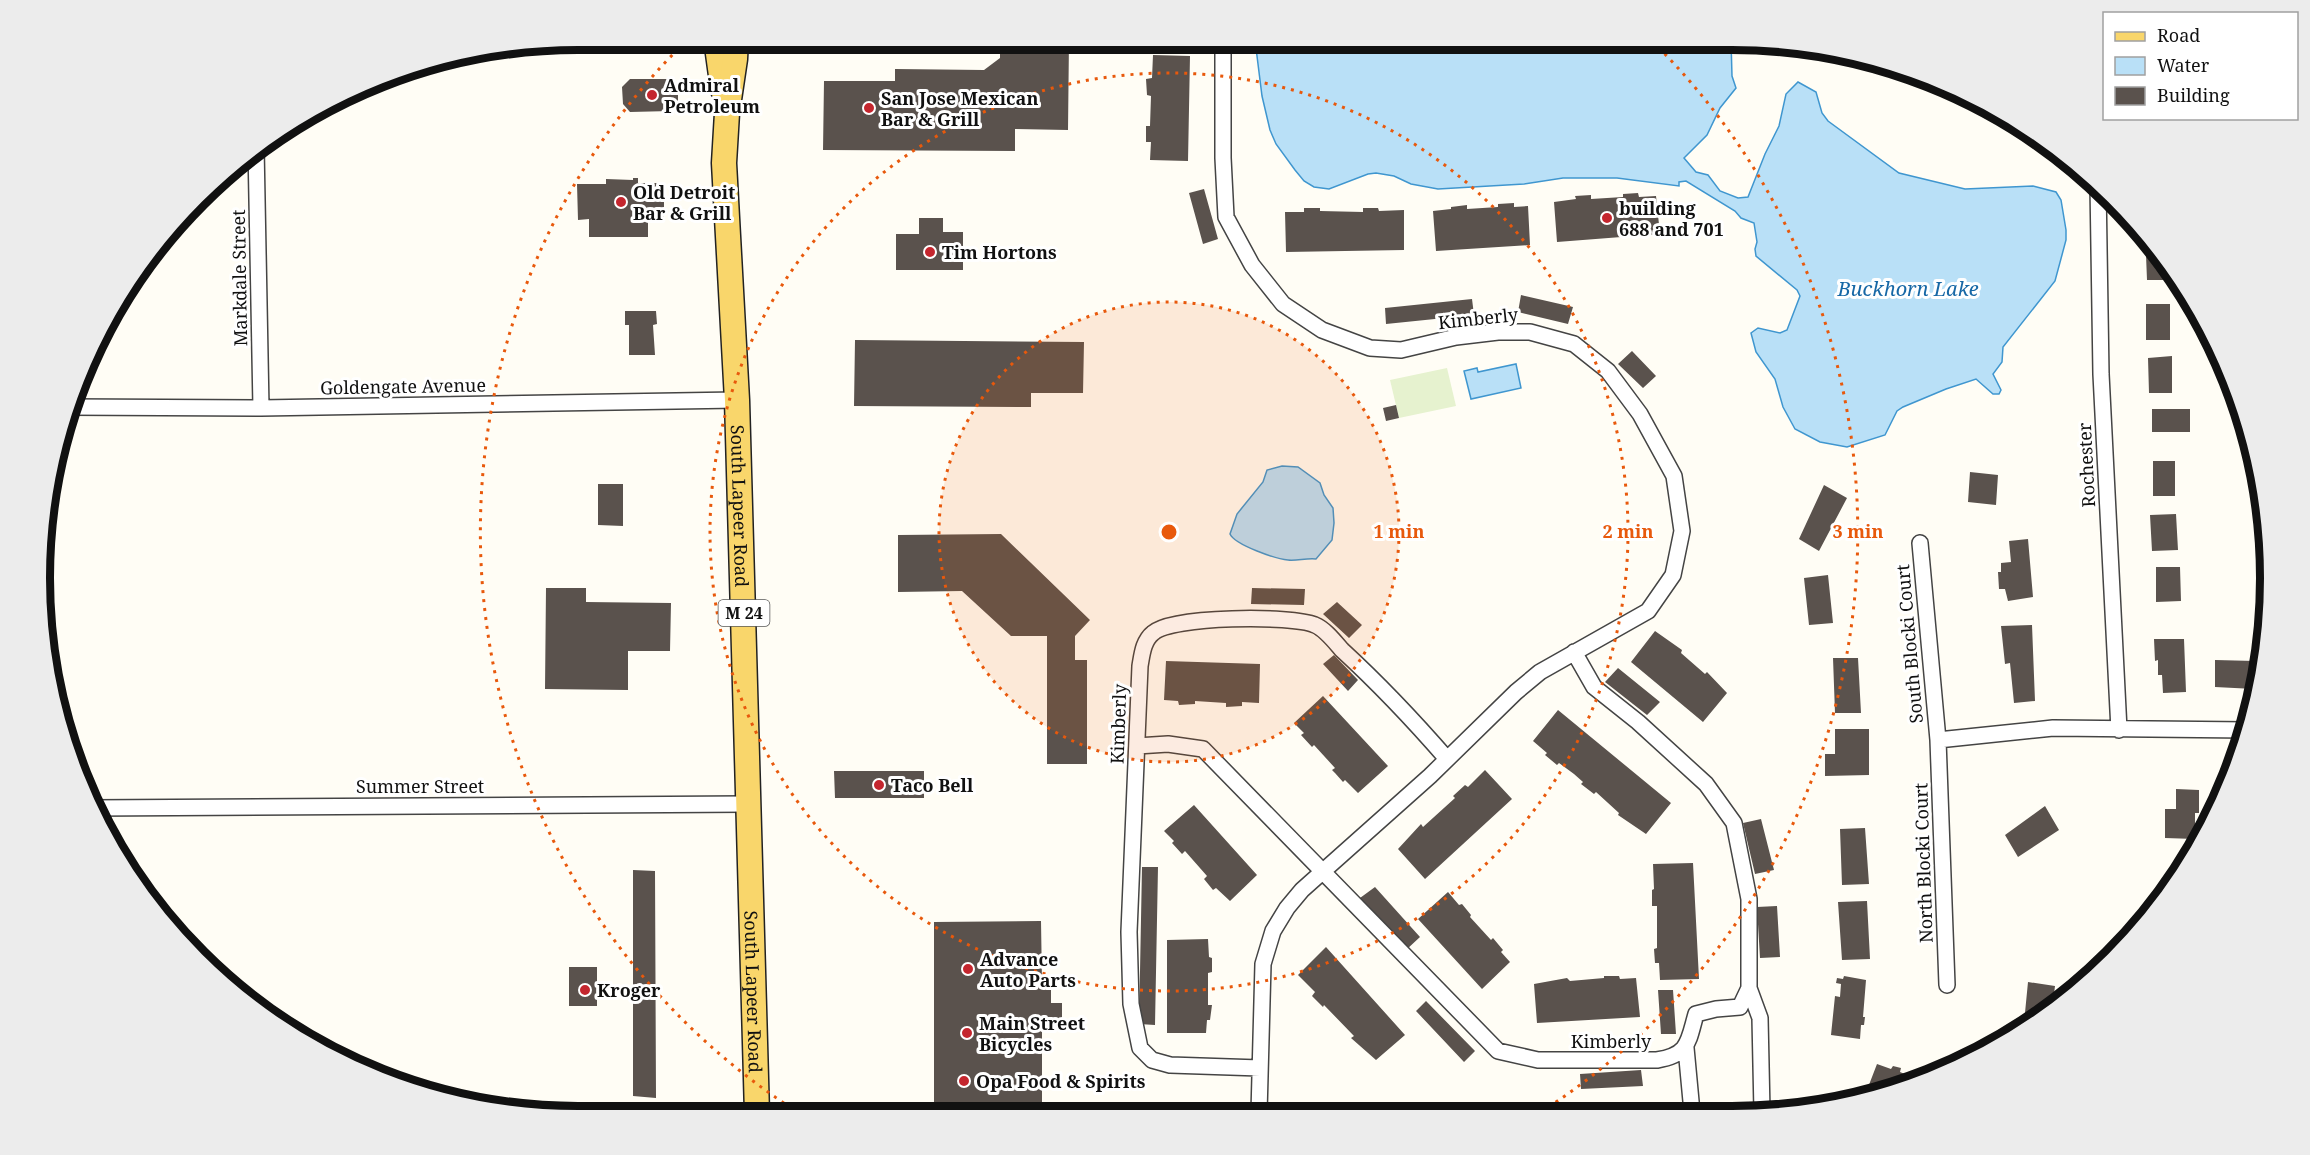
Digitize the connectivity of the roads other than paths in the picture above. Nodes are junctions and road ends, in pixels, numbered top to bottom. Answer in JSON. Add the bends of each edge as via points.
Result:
{"nodes":[{"id":1,"x":718,"y":50,"type":"edge"},
{"id":2,"x":735,"y":50,"type":"edge"},
{"id":3,"x":1223,"y":50,"type":"edge"},
{"id":4,"x":727,"y":113,"type":"junction"},
{"id":5,"x":256,"y":159,"type":"edge"},
{"id":6,"x":2098,"y":197,"type":"edge"},
{"id":7,"x":737,"y":400,"type":"junction"},
{"id":8,"x":78,"y":407,"type":"edge"},
{"id":9,"x":261,"y":408,"type":"junction"},
{"id":10,"x":1920,"y":543,"type":"dead end"},
{"id":11,"x":1574,"y":652,"type":"junction"},
{"id":12,"x":2126,"y":730,"type":"junction"},
{"id":13,"x":2238,"y":730,"type":"edge"},
{"id":14,"x":1938,"y":740,"type":"junction"},
{"id":15,"x":1137,"y":746,"type":"junction"},
{"id":16,"x":1447,"y":759,"type":"junction"},
{"id":17,"x":747,"y":804,"type":"junction"},
{"id":18,"x":103,"y":808,"type":"edge"},
{"id":19,"x":1323,"y":871,"type":"junction"},
{"id":20,"x":1947,"y":985,"type":"dead end"},
{"id":21,"x":1749,"y":988,"type":"junction"},
{"id":22,"x":1686,"y":1048,"type":"junction"},
{"id":23,"x":1260,"y":1068,"type":"junction"},
{"id":24,"x":1761,"y":1104,"type":"edge"},
{"id":25,"x":757,"y":1106,"type":"edge"},
{"id":26,"x":1259,"y":1106,"type":"edge"},
{"id":27,"x":1691,"y":1106,"type":"edge"}],
"edges":[{"from":1,"to":4,"type":"main road","name":"South Lapeer Road","number":"M 24"},
{"from":2,"to":4,"type":"main road","name":"South Lapeer Road","number":"M 24"},
{"from":3,"to":11,"type":"street","name":"Kimberly","via":[[1226,217],[1252,265],[1283,304],[1322,330],[1370,348],[1401,350],[1498,332],[1530,332],[1574,344],[1608,371],[1640,414],[1674,476],[1682,531],[1673,575],[1648,611]]},
{"from":4,"to":7,"type":"main road","name":"South Lapeer Road","number":"M 24","via":[[724,163]]},
{"from":5,"to":9,"type":"street","name":"Markdale Street"},
{"from":6,"to":12,"type":"street","name":"Rochester","via":[[2101,374]]},
{"from":7,"to":9,"type":"street","name":"Goldengate Avenue"},
{"from":7,"to":17,"type":"main road","name":"South Lapeer Road","number":"M 24"},
{"from":8,"to":9,"type":"street","name":"Goldengate Avenue"},
{"from":10,"to":14,"type":"street","name":"South Blocki Court"},
{"from":11,"to":16,"type":"street","name":"Kimberly","via":[[1524,685]]},
{"from":11,"to":21,"type":"street","via":[[1594,687],[1706,784],[1734,823],[1749,899]]},
{"from":12,"to":13,"type":"street"},
{"from":12,"to":14,"type":"street","via":[[2054,728]]},
{"from":14,"to":20,"type":"street","name":"North Blocki Court"},
{"from":15,"to":16,"type":"street","name":"Kimberly","via":[[1140,666],[1144,646],[1153,632],[1171,623],[1272,619],[1316,625],[1409,715]]},
{"from":15,"to":19,"type":"street","via":[[1168,744],[1203,749]]},
{"from":15,"to":23,"type":"street","name":"Kimberly","via":[[1129,933],[1131,1004],[1140,1048],[1152,1060],[1170,1065]]},
{"from":16,"to":19,"type":"street","name":"Kimberly"},
{"from":17,"to":18,"type":"street","name":"Summer Street"},
{"from":17,"to":25,"type":"main road","name":"South Lapeer Road","number":"M 24"},
{"from":19,"to":22,"type":"street","name":"Kimberly","via":[[1498,1052],[1539,1060],[1657,1060],[1671,1058]]},
{"from":19,"to":23,"type":"street","name":"Kimberly","via":[[1287,908],[1263,964]]},
{"from":21,"to":22,"type":"street","via":[[1740,1007],[1696,1014]]},
{"from":21,"to":24,"type":"street","via":[[1760,1018]]},
{"from":22,"to":27,"type":"street"},
{"from":23,"to":26,"type":"street","name":"Kimberly"}]}
